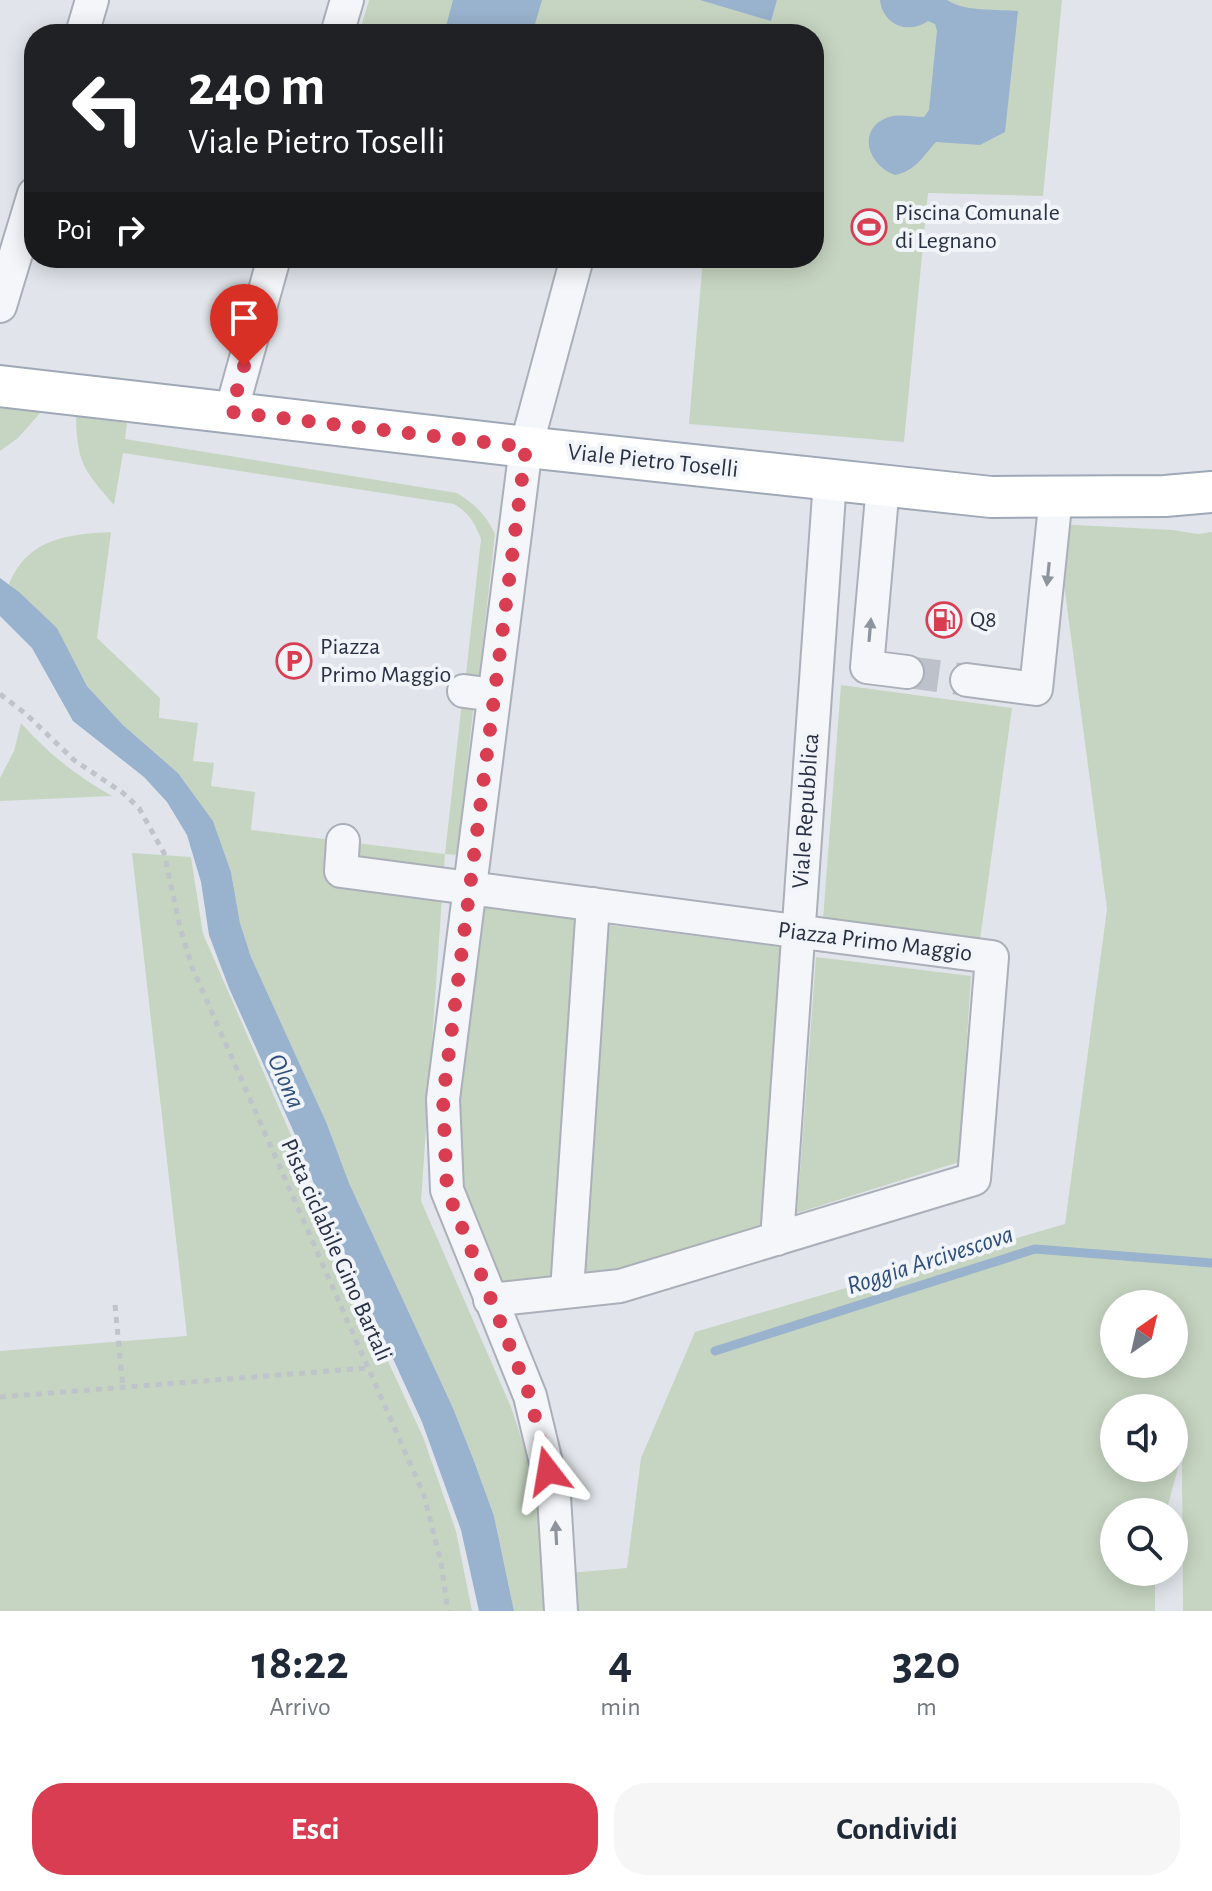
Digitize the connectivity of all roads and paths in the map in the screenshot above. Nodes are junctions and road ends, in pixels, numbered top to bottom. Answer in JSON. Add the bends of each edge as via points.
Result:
{"nodes":[{"id":1,"x":92,"y":0,"type":"edge"},
{"id":2,"x":347,"y":0,"type":"edge"},
{"id":3,"x":85,"y":24,"type":"edge"},
{"id":4,"x":340,"y":24,"type":"edge"},
{"id":5,"x":24,"y":227,"type":"edge"},
{"id":6,"x":271,"y":268,"type":"edge"},
{"id":7,"x":574,"y":268,"type":"edge"},
{"id":8,"x":0,"y":306,"type":"edge"},
{"id":9,"x":0,"y":386,"type":"edge"},
{"id":10,"x":231,"y":412,"type":"junction"},
{"id":11,"x":526,"y":447,"type":"junction"},
{"id":12,"x":830,"y":480,"type":"junction"},
{"id":13,"x":883,"y":485,"type":"junction"},
{"id":14,"x":1212,"y":492,"type":"edge"},
{"id":15,"x":1056,"y":496,"type":"junction"},
{"id":16,"x":907,"y":672,"type":"tunnel mouth"},
{"id":17,"x":967,"y":680,"type":"tunnel mouth"},
{"id":18,"x":0,"y":694,"type":"edge"},
{"id":19,"x":343,"y":841,"type":"dead end"},
{"id":20,"x":469,"y":888,"type":"junction"},
{"id":21,"x":593,"y":904,"type":"junction"},
{"id":22,"x":797,"y":932,"type":"junction"},
{"id":23,"x":777,"y":1239,"type":"junction"},
{"id":24,"x":567,"y":1291,"type":"junction"},
{"id":25,"x":490,"y":1300,"type":"junction"},
{"id":26,"x":115,"y":1305,"type":"dead end"},
{"id":27,"x":367,"y":1368,"type":"junction"},
{"id":28,"x":123,"y":1388,"type":"junction"},
{"id":29,"x":0,"y":1397,"type":"edge"},
{"id":30,"x":448,"y":1611,"type":"edge"},
{"id":31,"x":561,"y":1611,"type":"edge"}],
"edges":[{"from":1,"to":3,"type":"street"},
{"from":2,"to":4,"type":"street"},
{"from":5,"to":8,"type":"street"},
{"from":6,"to":10,"type":"street"},
{"from":7,"to":11,"type":"street"},
{"from":9,"to":10,"type":"main road","name":"Viale Pietro Toselli"},
{"from":10,"to":11,"type":"main road","name":"Viale Pietro Toselli"},
{"from":11,"to":12,"type":"main road","name":"Viale Pietro Toselli"},
{"from":11,"to":20,"type":"street","via":[[479,693]]},
{"from":12,"to":13,"type":"main road","name":"Viale Pietro Toselli"},
{"from":12,"to":22,"type":"street","name":"Viale Repubblica"},
{"from":13,"to":15,"type":"main road","name":"Viale Pietro Toselli","via":[[991,497]]},
{"from":16,"to":13,"type":"street","one_way":true,"via":[[867,667]]},
{"from":14,"to":15,"type":"main road","name":"Viale Pietro Toselli"},
{"from":15,"to":17,"type":"street","one_way":true,"via":[[1036,689]]},
{"from":18,"to":27,"type":"path","name":"Pista ciclabile Gino Bartali","via":[[74,760],[123,793],[151,827],[164,853],[192,967]]},
{"from":19,"to":20,"type":"street","name":"Piazza Primo Maggio","via":[[341,871]]},
{"from":20,"to":21,"type":"street","name":"Piazza Primo Maggio"},
{"from":20,"to":25,"type":"street","via":[[443,1099],[447,1190]]},
{"from":21,"to":22,"type":"street","name":"Piazza Primo Maggio"},
{"from":21,"to":24,"type":"street"},
{"from":22,"to":23,"type":"street","name":"Viale Repubblica"},
{"from":22,"to":23,"type":"street","name":"Piazza Primo Maggio","via":[[992,957],[974,1179]]},
{"from":23,"to":24,"type":"street","name":"Piazza Primo Maggio","via":[[620,1286]]},
{"from":24,"to":25,"type":"street","name":"Piazza Primo Maggio"},
{"from":31,"to":25,"type":"street","one_way":true,"via":[[554,1496],[530,1396]]},
{"from":26,"to":28,"type":"path"},
{"from":27,"to":28,"type":"path"},
{"from":27,"to":30,"type":"path","name":"Pista ciclabile Gino Bartali","via":[[424,1495]]},
{"from":28,"to":29,"type":"path"}]}
